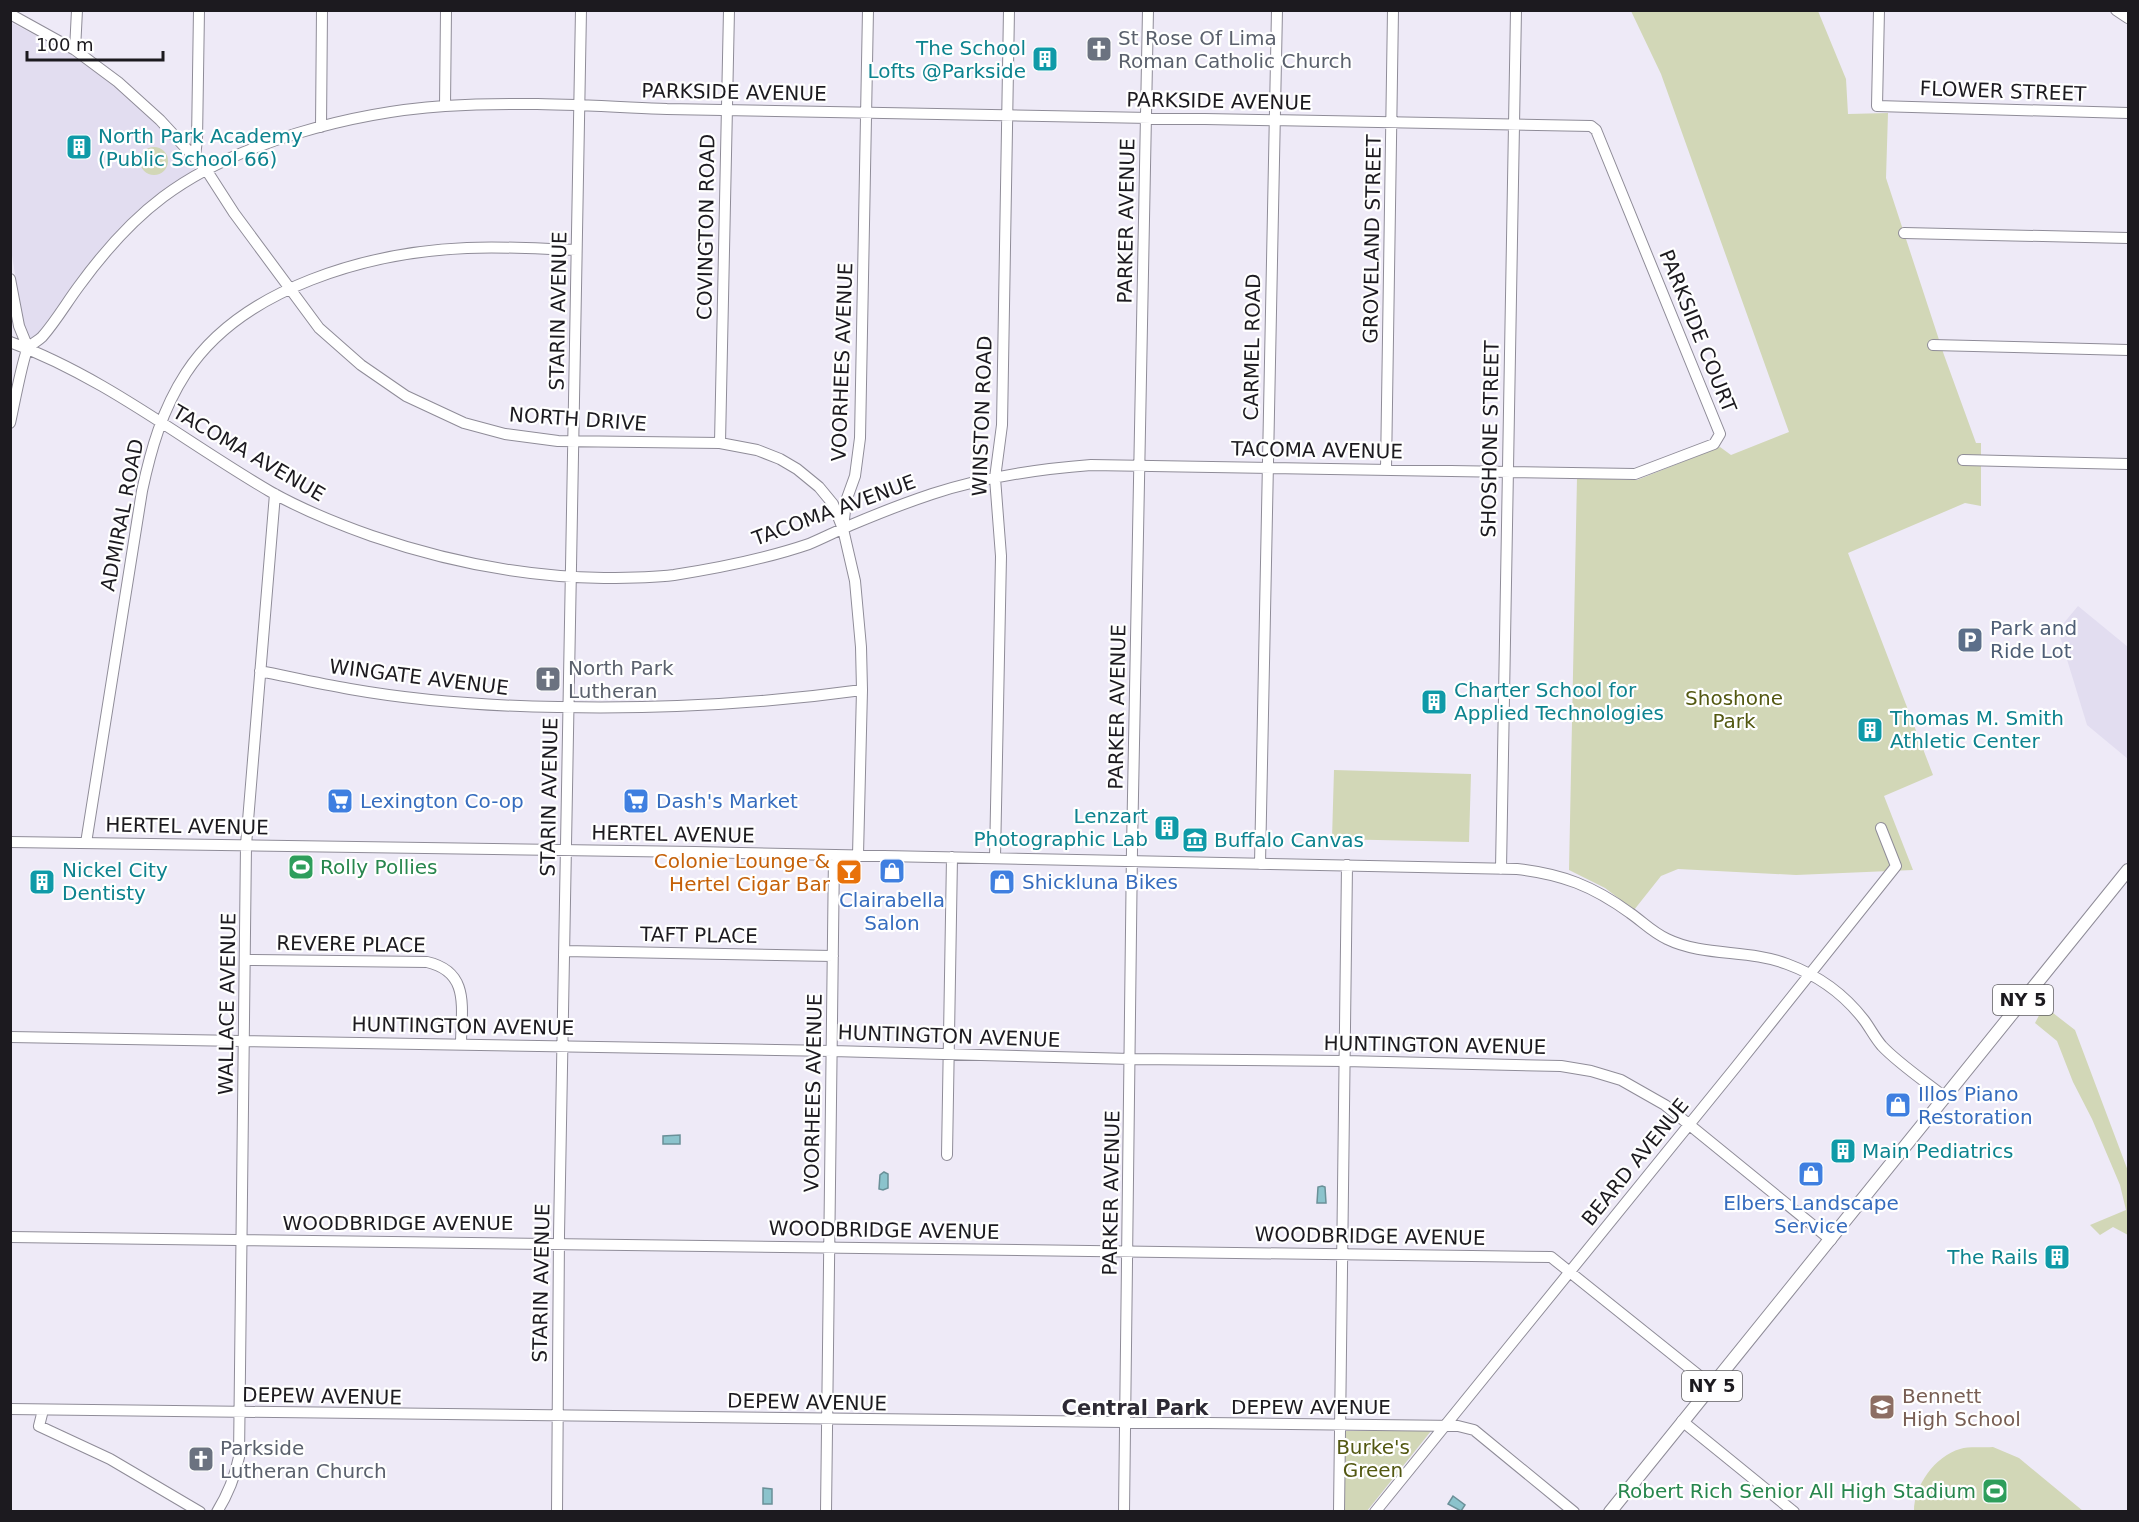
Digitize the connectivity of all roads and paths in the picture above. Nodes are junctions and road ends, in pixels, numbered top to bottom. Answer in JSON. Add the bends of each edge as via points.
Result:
{"nodes":[{"id":1,"x":77,"y":10,"type":"edge"},
{"id":2,"x":199,"y":10,"type":"edge"},
{"id":3,"x":322,"y":10,"type":"edge"},
{"id":4,"x":446,"y":10,"type":"edge"},
{"id":5,"x":581,"y":10,"type":"edge"},
{"id":6,"x":729,"y":10,"type":"edge"},
{"id":7,"x":868,"y":10,"type":"edge"},
{"id":8,"x":1009,"y":10,"type":"edge"},
{"id":9,"x":1148,"y":10,"type":"edge"},
{"id":10,"x":1277,"y":10,"type":"edge"},
{"id":11,"x":1394,"y":10,"type":"edge"},
{"id":12,"x":1516,"y":10,"type":"edge"},
{"id":13,"x":1880,"y":10,"type":"edge"},
{"id":14,"x":2116,"y":10,"type":"edge"},
{"id":15,"x":10,"y":14,"type":"edge"},
{"id":16,"x":2128,"y":18,"type":"edge"},
{"id":17,"x":75,"y":50,"type":"junction"},
{"id":18,"x":579,"y":105,"type":"junction"},
{"id":19,"x":444,"y":106,"type":"junction"},
{"id":20,"x":727,"y":110,"type":"junction"},
{"id":21,"x":867,"y":112,"type":"junction"},
{"id":22,"x":2128,"y":113,"type":"edge"},
{"id":23,"x":1008,"y":115,"type":"junction"},
{"id":24,"x":1146,"y":117,"type":"junction"},
{"id":25,"x":1275,"y":120,"type":"junction"},
{"id":26,"x":1392,"y":122,"type":"junction"},
{"id":27,"x":1515,"y":124,"type":"junction"},
{"id":28,"x":321,"y":127,"type":"junction"},
{"id":29,"x":1598,"y":134,"type":"joint"},
{"id":30,"x":195,"y":156,"type":"junction"},
{"id":31,"x":207,"y":171,"type":"junction"},
{"id":32,"x":1904,"y":233,"type":"dead end"},
{"id":33,"x":2128,"y":238,"type":"edge"},
{"id":34,"x":576,"y":250,"type":"junction"},
{"id":35,"x":10,"y":279,"type":"edge"},
{"id":36,"x":289,"y":289,"type":"junction"},
{"id":37,"x":10,"y":342,"type":"edge"},
{"id":38,"x":1933,"y":345,"type":"dead end"},
{"id":39,"x":28,"y":348,"type":"junction"},
{"id":40,"x":2128,"y":350,"type":"edge"},
{"id":41,"x":160,"y":422,"type":"junction"},
{"id":42,"x":10,"y":423,"type":"edge"},
{"id":43,"x":574,"y":441,"type":"junction"},
{"id":44,"x":720,"y":443,"type":"junction"},
{"id":45,"x":1963,"y":460,"type":"dead end"},
{"id":46,"x":2128,"y":464,"type":"edge"},
{"id":47,"x":1140,"y":466,"type":"junction"},
{"id":48,"x":1268,"y":468,"type":"junction"},
{"id":49,"x":1386,"y":469,"type":"junction"},
{"id":50,"x":1507,"y":471,"type":"junction"},
{"id":51,"x":995,"y":478,"type":"junction"},
{"id":52,"x":275,"y":494,"type":"junction"},
{"id":53,"x":843,"y":529,"type":"junction"},
{"id":54,"x":571,"y":578,"type":"junction"},
{"id":55,"x":260,"y":671,"type":"junction"},
{"id":56,"x":862,"y":690,"type":"junction"},
{"id":57,"x":568,"y":707,"type":"junction"},
{"id":58,"x":1881,"y":828,"type":"dead end"},
{"id":59,"x":10,"y":842,"type":"edge"},
{"id":60,"x":86,"y":843,"type":"junction"},
{"id":61,"x":246,"y":845,"type":"junction"},
{"id":62,"x":566,"y":850,"type":"junction"},
{"id":63,"x":834,"y":855,"type":"junction"},
{"id":64,"x":858,"y":855,"type":"junction"},
{"id":65,"x":952,"y":857,"type":"junction"},
{"id":66,"x":995,"y":858,"type":"junction"},
{"id":67,"x":1132,"y":861,"type":"junction"},
{"id":68,"x":1260,"y":864,"type":"junction"},
{"id":69,"x":1347,"y":865,"type":"junction"},
{"id":70,"x":1501,"y":868,"type":"junction"},
{"id":71,"x":2128,"y":870,"type":"edge"},
{"id":72,"x":564,"y":951,"type":"junction"},
{"id":73,"x":833,"y":956,"type":"junction"},
{"id":74,"x":245,"y":960,"type":"junction"},
{"id":75,"x":1809,"y":974,"type":"junction"},
{"id":76,"x":10,"y":1037,"type":"edge"},
{"id":77,"x":244,"y":1040,"type":"junction"},
{"id":78,"x":461,"y":1044,"type":"junction"},
{"id":79,"x":563,"y":1046,"type":"junction"},
{"id":80,"x":832,"y":1051,"type":"junction"},
{"id":81,"x":948,"y":1054,"type":"junction"},
{"id":82,"x":1131,"y":1059,"type":"junction"},
{"id":83,"x":1344,"y":1061,"type":"junction"},
{"id":84,"x":1946,"y":1098,"type":"junction"},
{"id":85,"x":1689,"y":1125,"type":"junction"},
{"id":86,"x":947,"y":1155,"type":"dead end"},
{"id":87,"x":10,"y":1237,"type":"edge"},
{"id":88,"x":242,"y":1240,"type":"junction"},
{"id":89,"x":1831,"y":1240,"type":"junction"},
{"id":90,"x":559,"y":1243,"type":"junction"},
{"id":91,"x":830,"y":1247,"type":"junction"},
{"id":92,"x":1128,"y":1251,"type":"junction"},
{"id":93,"x":1342,"y":1254,"type":"junction"},
{"id":94,"x":1569,"y":1272,"type":"junction"},
{"id":95,"x":1712,"y":1386,"type":"junction"},
{"id":96,"x":10,"y":1409,"type":"edge"},
{"id":97,"x":43,"y":1410,"type":"junction"},
{"id":98,"x":240,"y":1412,"type":"junction"},
{"id":99,"x":558,"y":1417,"type":"junction"},
{"id":100,"x":827,"y":1420,"type":"junction"},
{"id":101,"x":1682,"y":1421,"type":"junction"},
{"id":102,"x":1126,"y":1424,"type":"junction"},
{"id":103,"x":1340,"y":1425,"type":"junction"},
{"id":104,"x":1444,"y":1426,"type":"junction"},
{"id":105,"x":201,"y":1512,"type":"edge"},
{"id":106,"x":217,"y":1512,"type":"edge"},
{"id":107,"x":557,"y":1512,"type":"edge"},
{"id":108,"x":826,"y":1512,"type":"edge"},
{"id":109,"x":1125,"y":1512,"type":"edge"},
{"id":110,"x":1339,"y":1512,"type":"edge"},
{"id":111,"x":1375,"y":1512,"type":"edge"},
{"id":112,"x":1575,"y":1512,"type":"edge"},
{"id":113,"x":1611,"y":1512,"type":"edge"},
{"id":114,"x":1794,"y":1512,"type":"edge"}],
"edges":[{"from":1,"to":17,"type":"street"},
{"from":2,"to":30,"type":"street"},
{"from":3,"to":28,"type":"street"},
{"from":4,"to":19,"type":"street"},
{"from":5,"to":18,"type":"street","name":"STARIN AVENUE"},
{"from":6,"to":20,"type":"street","name":"COVINGTON ROAD"},
{"from":7,"to":21,"type":"street","name":"VOORHEES AVENUE"},
{"from":8,"to":23,"type":"street","name":"WINSTON ROAD"},
{"from":9,"to":24,"type":"street","name":"PARKER AVENUE"},
{"from":10,"to":25,"type":"street","name":"CARMEL ROAD"},
{"from":11,"to":26,"type":"street","name":"GROVELAND STREET"},
{"from":12,"to":27,"type":"street","name":"SHOSHONE STREET"},
{"from":13,"to":22,"type":"street","name":"FLOWER STREET","via":[[1877,106]]},
{"from":14,"to":16,"type":"street"},
{"from":15,"to":17,"type":"street"},
{"from":17,"to":30,"type":"street","via":[[140,100]]},
{"from":18,"to":19,"type":"street","name":"PARKSIDE AVENUE"},
{"from":18,"to":20,"type":"street","name":"PARKSIDE AVENUE"},
{"from":18,"to":34,"type":"street","name":"STARIN AVENUE"},
{"from":19,"to":28,"type":"street","name":"PARKSIDE AVENUE","via":[[384,113]]},
{"from":20,"to":21,"type":"street","name":"PARKSIDE AVENUE"},
{"from":20,"to":44,"type":"street","name":"COVINGTON ROAD"},
{"from":21,"to":23,"type":"street","name":"PARKSIDE AVENUE"},
{"from":21,"to":53,"type":"street","name":"VOORHEES AVENUE","via":[[860,438]]},
{"from":23,"to":24,"type":"street","name":"PARKSIDE AVENUE"},
{"from":23,"to":51,"type":"street","name":"WINSTON ROAD","via":[[1002,425]]},
{"from":24,"to":25,"type":"street","name":"PARKSIDE AVENUE"},
{"from":24,"to":47,"type":"street","name":"PARKER AVENUE"},
{"from":25,"to":26,"type":"street","name":"PARKSIDE AVENUE"},
{"from":25,"to":48,"type":"street","name":"CARMEL ROAD"},
{"from":26,"to":27,"type":"street","name":"PARKSIDE AVENUE"},
{"from":26,"to":49,"type":"street","name":"GROVELAND STREET"},
{"from":27,"to":29,"type":"street","name":"PARKSIDE AVENUE","via":[[1589,126]]},
{"from":27,"to":50,"type":"street","name":"SHOSHONE STREET"},
{"from":28,"to":31,"type":"street","name":"PARKSIDE AVENUE","via":[[246,152]]},
{"from":29,"to":50,"type":"street","name":"PARKSIDE COURT","via":[[1719,436],[1712,445],[1635,474]]},
{"from":30,"to":31,"type":"street","name":"NORTH DRIVE"},
{"from":31,"to":36,"type":"street","name":"NORTH DRIVE"},
{"from":31,"to":39,"type":"street","name":"PARKSIDE AVENUE","via":[[146,211],[93,267],[42,337]]},
{"from":32,"to":33,"type":"street"},
{"from":34,"to":36,"type":"street","name":"ADMIRAL ROAD","via":[[468,248],[419,253],[357,266]]},
{"from":34,"to":43,"type":"street","name":"STARIN AVENUE"},
{"from":35,"to":39,"type":"street","via":[[18,326]]},
{"from":36,"to":41,"type":"street","name":"ADMIRAL ROAD","via":[[251,310],[215,339],[187,371]]},
{"from":36,"to":43,"type":"street","name":"NORTH DRIVE","via":[[339,348],[417,402],[483,429]]},
{"from":37,"to":39,"type":"street","name":"TACOMA AVENUE"},
{"from":38,"to":40,"type":"street"},
{"from":39,"to":41,"type":"street","name":"TACOMA AVENUE"},
{"from":39,"to":42,"type":"street"},
{"from":41,"to":52,"type":"street","name":"TACOMA AVENUE"},
{"from":41,"to":60,"type":"street","name":"ADMIRAL ROAD","via":[[142,491]]},
{"from":43,"to":44,"type":"street","name":"NORTH DRIVE"},
{"from":43,"to":54,"type":"street","name":"STARIN AVENUE"},
{"from":44,"to":53,"type":"street","name":"NORTH DRIVE","via":[[757,450],[797,469],[833,504]]},
{"from":45,"to":46,"type":"street"},
{"from":47,"to":48,"type":"street","name":"TACOMA AVENUE"},
{"from":47,"to":51,"type":"street","name":"TACOMA AVENUE","via":[[1069,467]]},
{"from":47,"to":67,"type":"street","name":"PARKER AVENUE"},
{"from":48,"to":49,"type":"street","name":"TACOMA AVENUE"},
{"from":48,"to":68,"type":"street","name":"CARMEL ROAD"},
{"from":49,"to":50,"type":"street","name":"TACOMA AVENUE"},
{"from":50,"to":70,"type":"street","name":"SHOSHONE STREET"},
{"from":51,"to":53,"type":"street","name":"TACOMA AVENUE","via":[[932,494]]},
{"from":51,"to":66,"type":"street","name":"WINSTON ROAD","via":[[1000,556]]},
{"from":52,"to":54,"type":"street","name":"TACOMA AVENUE","via":[[403,547],[513,572]]},
{"from":52,"to":55,"type":"street","name":"WALLACE AVENUE"},
{"from":53,"to":54,"type":"street","name":"TACOMA AVENUE","via":[[758,559],[714,567],[650,577]]},
{"from":53,"to":56,"type":"street","name":"VOORHEES AVENUE","via":[[857,599]]},
{"from":54,"to":57,"type":"street","name":"STARIN AVENUE"},
{"from":55,"to":57,"type":"street","name":"WINGATE AVENUE","via":[[350,690],[418,699]]},
{"from":55,"to":61,"type":"street","name":"WALLACE AVENUE"},
{"from":56,"to":57,"type":"street","name":"WINGATE AVENUE","via":[[712,706]]},
{"from":56,"to":64,"type":"street","name":"VOORHEES AVENUE"},
{"from":57,"to":62,"type":"street","name":"STARIN AVENUE"},
{"from":58,"to":75,"type":"street","name":"BEARD AVENUE","via":[[1896,866]]},
{"from":59,"to":60,"type":"street","name":"HERTEL AVENUE"},
{"from":60,"to":61,"type":"street","name":"HERTEL AVENUE"},
{"from":61,"to":62,"type":"street","name":"HERTEL AVENUE"},
{"from":61,"to":74,"type":"street","name":"WALLACE AVENUE"},
{"from":62,"to":63,"type":"street","name":"HERTEL AVENUE"},
{"from":62,"to":72,"type":"street","name":"STARIN AVENUE"},
{"from":63,"to":64,"type":"street","name":"HERTEL AVENUE"},
{"from":63,"to":73,"type":"street","name":"VOORHEES AVENUE"},
{"from":64,"to":65,"type":"street","name":"HERTEL AVENUE"},
{"from":65,"to":66,"type":"street","name":"HERTEL AVENUE"},
{"from":65,"to":81,"type":"street"},
{"from":66,"to":67,"type":"street","name":"HERTEL AVENUE"},
{"from":67,"to":68,"type":"street","name":"HERTEL AVENUE"},
{"from":67,"to":82,"type":"street","name":"PARKER AVENUE"},
{"from":68,"to":69,"type":"street","name":"HERTEL AVENUE"},
{"from":69,"to":70,"type":"street","name":"HERTEL AVENUE"},
{"from":69,"to":83,"type":"street"},
{"from":70,"to":75,"type":"street","name":"HERTEL AVENUE","via":[[1539,871],[1582,883],[1670,941],[1703,950],[1765,957]]},
{"from":71,"to":84,"type":"main road","number":"NY 5"},
{"from":72,"to":73,"type":"street","name":"TAFT PLACE"},
{"from":72,"to":79,"type":"street","name":"STARIN AVENUE"},
{"from":73,"to":80,"type":"street","name":"VOORHEES AVENUE"},
{"from":74,"to":77,"type":"street","name":"WALLACE AVENUE"},
{"from":74,"to":78,"type":"street","name":"REVERE PLACE","via":[[436,964],[452,975],[460,989]]},
{"from":75,"to":84,"type":"street","name":"HERTEL AVENUE","via":[[1840,994],[1882,1046]]},
{"from":75,"to":85,"type":"street","name":"BEARD AVENUE"},
{"from":76,"to":77,"type":"street","name":"HUNTINGTON AVENUE"},
{"from":77,"to":78,"type":"street","name":"HUNTINGTON AVENUE"},
{"from":77,"to":88,"type":"street","name":"WALLACE AVENUE"},
{"from":78,"to":79,"type":"street","name":"HUNTINGTON AVENUE"},
{"from":79,"to":80,"type":"street","name":"HUNTINGTON AVENUE"},
{"from":79,"to":90,"type":"street","name":"STARIN AVENUE"},
{"from":80,"to":81,"type":"street","name":"HUNTINGTON AVENUE"},
{"from":80,"to":91,"type":"street","name":"VOORHEES AVENUE"},
{"from":81,"to":82,"type":"street","name":"HUNTINGTON AVENUE"},
{"from":81,"to":86,"type":"street"},
{"from":82,"to":83,"type":"street","name":"HUNTINGTON AVENUE"},
{"from":82,"to":92,"type":"street","name":"PARKER AVENUE"},
{"from":83,"to":85,"type":"street","name":"HUNTINGTON AVENUE","via":[[1533,1064],[1591,1071],[1645,1093]]},
{"from":83,"to":93,"type":"street"},
{"from":84,"to":89,"type":"main road","number":"NY 5"},
{"from":85,"to":89,"type":"street","name":"HUNTINGTON AVENUE"},
{"from":85,"to":94,"type":"street","name":"BEARD AVENUE"},
{"from":87,"to":88,"type":"street","name":"WOODBRIDGE AVENUE"},
{"from":88,"to":90,"type":"street","name":"WOODBRIDGE AVENUE"},
{"from":88,"to":98,"type":"street","name":"WALLACE AVENUE"},
{"from":89,"to":95,"type":"main road","number":"NY 5"},
{"from":90,"to":91,"type":"street","name":"WOODBRIDGE AVENUE"},
{"from":90,"to":99,"type":"street","name":"STARIN AVENUE"},
{"from":91,"to":92,"type":"street","name":"WOODBRIDGE AVENUE"},
{"from":91,"to":100,"type":"street","name":"VOORHEES AVENUE"},
{"from":92,"to":93,"type":"street","name":"WOODBRIDGE AVENUE"},
{"from":92,"to":102,"type":"street","name":"PARKER AVENUE"},
{"from":93,"to":94,"type":"street","name":"WOODBRIDGE AVENUE","via":[[1551,1257]]},
{"from":93,"to":103,"type":"street"},
{"from":94,"to":95,"type":"street","name":"WOODBRIDGE AVENUE"},
{"from":94,"to":104,"type":"street","name":"BEARD AVENUE"},
{"from":95,"to":101,"type":"main road","number":"NY 5"},
{"from":96,"to":97,"type":"street","name":"DEPEW AVENUE"},
{"from":97,"to":98,"type":"street","name":"DEPEW AVENUE"},
{"from":97,"to":105,"type":"street","via":[[39,1426],[110,1459]]},
{"from":98,"to":99,"type":"street","name":"DEPEW AVENUE"},
{"from":98,"to":106,"type":"street","name":"WALLACE AVENUE","via":[[236,1471]]},
{"from":99,"to":100,"type":"street","name":"DEPEW AVENUE"},
{"from":99,"to":107,"type":"street","name":"STARIN AVENUE"},
{"from":100,"to":102,"type":"street","name":"DEPEW AVENUE"},
{"from":100,"to":108,"type":"street","name":"VOORHEES AVENUE"},
{"from":101,"to":113,"type":"main road","number":"NY 5"},
{"from":101,"to":114,"type":"street"},
{"from":102,"to":103,"type":"street","name":"DEPEW AVENUE"},
{"from":102,"to":109,"type":"street","name":"PARKER AVENUE"},
{"from":103,"to":104,"type":"street","name":"DEPEW AVENUE"},
{"from":103,"to":110,"type":"street"},
{"from":104,"to":111,"type":"street","name":"BEARD AVENUE"},
{"from":104,"to":112,"type":"street","name":"DEPEW AVENUE","via":[[1474,1430]]}]}
